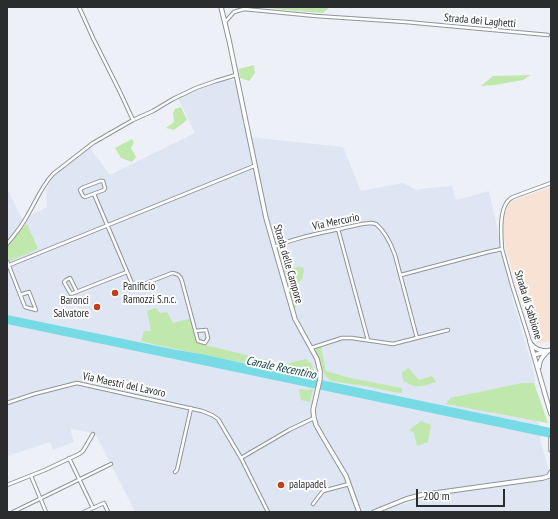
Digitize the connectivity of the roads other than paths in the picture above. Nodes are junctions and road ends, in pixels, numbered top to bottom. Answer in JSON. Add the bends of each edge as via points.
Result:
{"nodes":[{"id":1,"x":79,"y":7,"type":"edge"},
{"id":2,"x":220,"y":7,"type":"edge"},
{"id":3,"x":224,"y":21,"type":"junction"},
{"id":4,"x":548,"y":35,"type":"dead end"},
{"id":5,"x":236,"y":76,"type":"junction"},
{"id":6,"x":133,"y":120,"type":"junction"},
{"id":7,"x":254,"y":166,"type":"junction"},
{"id":8,"x":551,"y":183,"type":"edge"},
{"id":9,"x":94,"y":194,"type":"junction"},
{"id":10,"x":108,"y":226,"type":"junction"},
{"id":11,"x":338,"y":229,"type":"junction"},
{"id":12,"x":7,"y":244,"type":"edge"},
{"id":13,"x":274,"y":247,"type":"junction"},
{"id":14,"x":502,"y":249,"type":"junction"},
{"id":15,"x":7,"y":260,"type":"edge"},
{"id":16,"x":8,"y":266,"type":"edge"},
{"id":17,"x":127,"y":272,"type":"junction"},
{"id":18,"x":401,"y":275,"type":"junction"},
{"id":19,"x":76,"y":292,"type":"junction"},
{"id":20,"x":20,"y":296,"type":"junction"},
{"id":21,"x":448,"y":330,"type":"dead end"},
{"id":22,"x":195,"y":331,"type":"junction"},
{"id":23,"x":417,"y":338,"type":"junction"},
{"id":24,"x":368,"y":340,"type":"junction"},
{"id":25,"x":530,"y":342,"type":"junction"},
{"id":26,"x":311,"y":348,"type":"junction"},
{"id":27,"x":549,"y":350,"type":"edge"},
{"id":28,"x":534,"y":355,"type":"junction"},
{"id":29,"x":538,"y":371,"type":"junction"},
{"id":30,"x":7,"y":403,"type":"edge"},
{"id":31,"x":191,"y":408,"type":"junction"},
{"id":32,"x":551,"y":414,"type":"edge"},
{"id":33,"x":314,"y":418,"type":"junction"},
{"id":34,"x":93,"y":434,"type":"dead end"},
{"id":35,"x":551,"y":439,"type":"edge"},
{"id":36,"x":551,"y":450,"type":"edge"},
{"id":37,"x":69,"y":458,"type":"junction"},
{"id":38,"x":241,"y":458,"type":"junction"},
{"id":39,"x":111,"y":464,"type":"dead end"},
{"id":40,"x":175,"y":472,"type":"dead end"},
{"id":41,"x":551,"y":472,"type":"edge"},
{"id":42,"x":31,"y":476,"type":"junction"},
{"id":43,"x":550,"y":477,"type":"edge"},
{"id":44,"x":79,"y":480,"type":"junction"},
{"id":45,"x":349,"y":484,"type":"junction"},
{"id":46,"x":7,"y":485,"type":"edge"},
{"id":47,"x":40,"y":499,"type":"junction"},
{"id":48,"x":313,"y":504,"type":"dead end"},
{"id":49,"x":93,"y":508,"type":"junction"},
{"id":50,"x":13,"y":512,"type":"edge"},
{"id":51,"x":46,"y":512,"type":"edge"},
{"id":52,"x":84,"y":512,"type":"edge"},
{"id":53,"x":108,"y":512,"type":"edge"},
{"id":54,"x":268,"y":512,"type":"edge"},
{"id":55,"x":359,"y":512,"type":"edge"},
{"id":56,"x":374,"y":512,"type":"edge"}],
"edges":[{"from":1,"to":6,"type":"street"},
{"from":2,"to":3,"type":"street","name":"Strada delle Campore"},
{"from":3,"to":4,"type":"street","name":"Strada dei Laghetti","via":[[234,12],[244,9]]},
{"from":3,"to":5,"type":"street","name":"Strada delle Campore"},
{"from":5,"to":6,"type":"street","via":[[196,88]]},
{"from":5,"to":7,"type":"street","name":"Strada delle Campore"},
{"from":6,"to":12,"type":"street","via":[[93,143],[53,174],[42,187],[21,226]]},
{"from":7,"to":10,"type":"street"},
{"from":7,"to":13,"type":"street","name":"Strada delle Campore"},
{"from":8,"to":14,"type":"street","name":"Strada di Sabbione","via":[[510,198],[504,207],[500,228]]},
{"from":9,"to":9,"type":"street","via":[[104,190],[103,181],[80,190],[85,197]]},
{"from":9,"to":10,"type":"street"},
{"from":10,"to":16,"type":"street"},
{"from":10,"to":17,"type":"street"},
{"from":11,"to":13,"type":"street","name":"Via Mercurio"},
{"from":11,"to":18,"type":"street","name":"Via Mercurio","via":[[376,224],[390,243]]},
{"from":11,"to":24,"type":"street"},
{"from":13,"to":26,"type":"street","name":"Strada delle Campore","via":[[294,319]]},
{"from":14,"to":18,"type":"street"},
{"from":14,"to":25,"type":"street","name":"Strada di Sabbione"},
{"from":15,"to":16,"type":"street"},
{"from":16,"to":20,"type":"street"},
{"from":17,"to":19,"type":"street"},
{"from":17,"to":22,"type":"street","via":[[134,288],[172,273],[180,276]]},
{"from":18,"to":23,"type":"street","name":"Via Mercurio"},
{"from":19,"to":19,"type":"street","via":[[71,294],[64,282],[70,278]]},
{"from":20,"to":20,"type":"street","via":[[25,308],[36,310],[29,292]]},
{"from":21,"to":23,"type":"street"},
{"from":22,"to":22,"type":"street","via":[[198,341],[205,343],[208,338],[206,330]]},
{"from":23,"to":24,"type":"street","via":[[392,344]]},
{"from":24,"to":26,"type":"street","via":[[342,338]]},
{"from":25,"to":27,"type":"street","via":[[542,351]]},
{"from":25,"to":28,"type":"street","name":"Strada di Sabbione"},
{"from":26,"to":33,"type":"street","name":"Strada delle Campore","via":[[320,371]]},
{"from":27,"to":28,"type":"street"},
{"from":27,"to":29,"type":"street","via":[[539,363]]},
{"from":28,"to":29,"type":"street","name":"Strada di Sabbione"},
{"from":29,"to":32,"type":"street","name":"Strada di Sabbione"},
{"from":30,"to":31,"type":"street","name":"Via Maestri del Lavoro","via":[[76,383]]},
{"from":31,"to":38,"type":"street","name":"Via Maestri del Lavoro","via":[[202,410],[218,419]]},
{"from":31,"to":40,"type":"street"},
{"from":33,"to":38,"type":"street"},
{"from":33,"to":45,"type":"street"},
{"from":34,"to":37,"type":"street","via":[[83,451]]},
{"from":35,"to":36,"type":"street"},
{"from":37,"to":42,"type":"street"},
{"from":37,"to":44,"type":"street"},
{"from":38,"to":54,"type":"street","name":"Via Maestri del Lavoro"},
{"from":39,"to":44,"type":"street"},
{"from":41,"to":43,"type":"street"},
{"from":42,"to":46,"type":"street"},
{"from":42,"to":47,"type":"street"},
{"from":43,"to":56,"type":"street","via":[[421,496]]},
{"from":44,"to":47,"type":"street"},
{"from":44,"to":49,"type":"street"},
{"from":45,"to":48,"type":"street","via":[[323,491]]},
{"from":45,"to":55,"type":"street"},
{"from":47,"to":50,"type":"street"},
{"from":47,"to":51,"type":"street"},
{"from":49,"to":52,"type":"street"},
{"from":49,"to":53,"type":"street","via":[[104,502]]}]}
